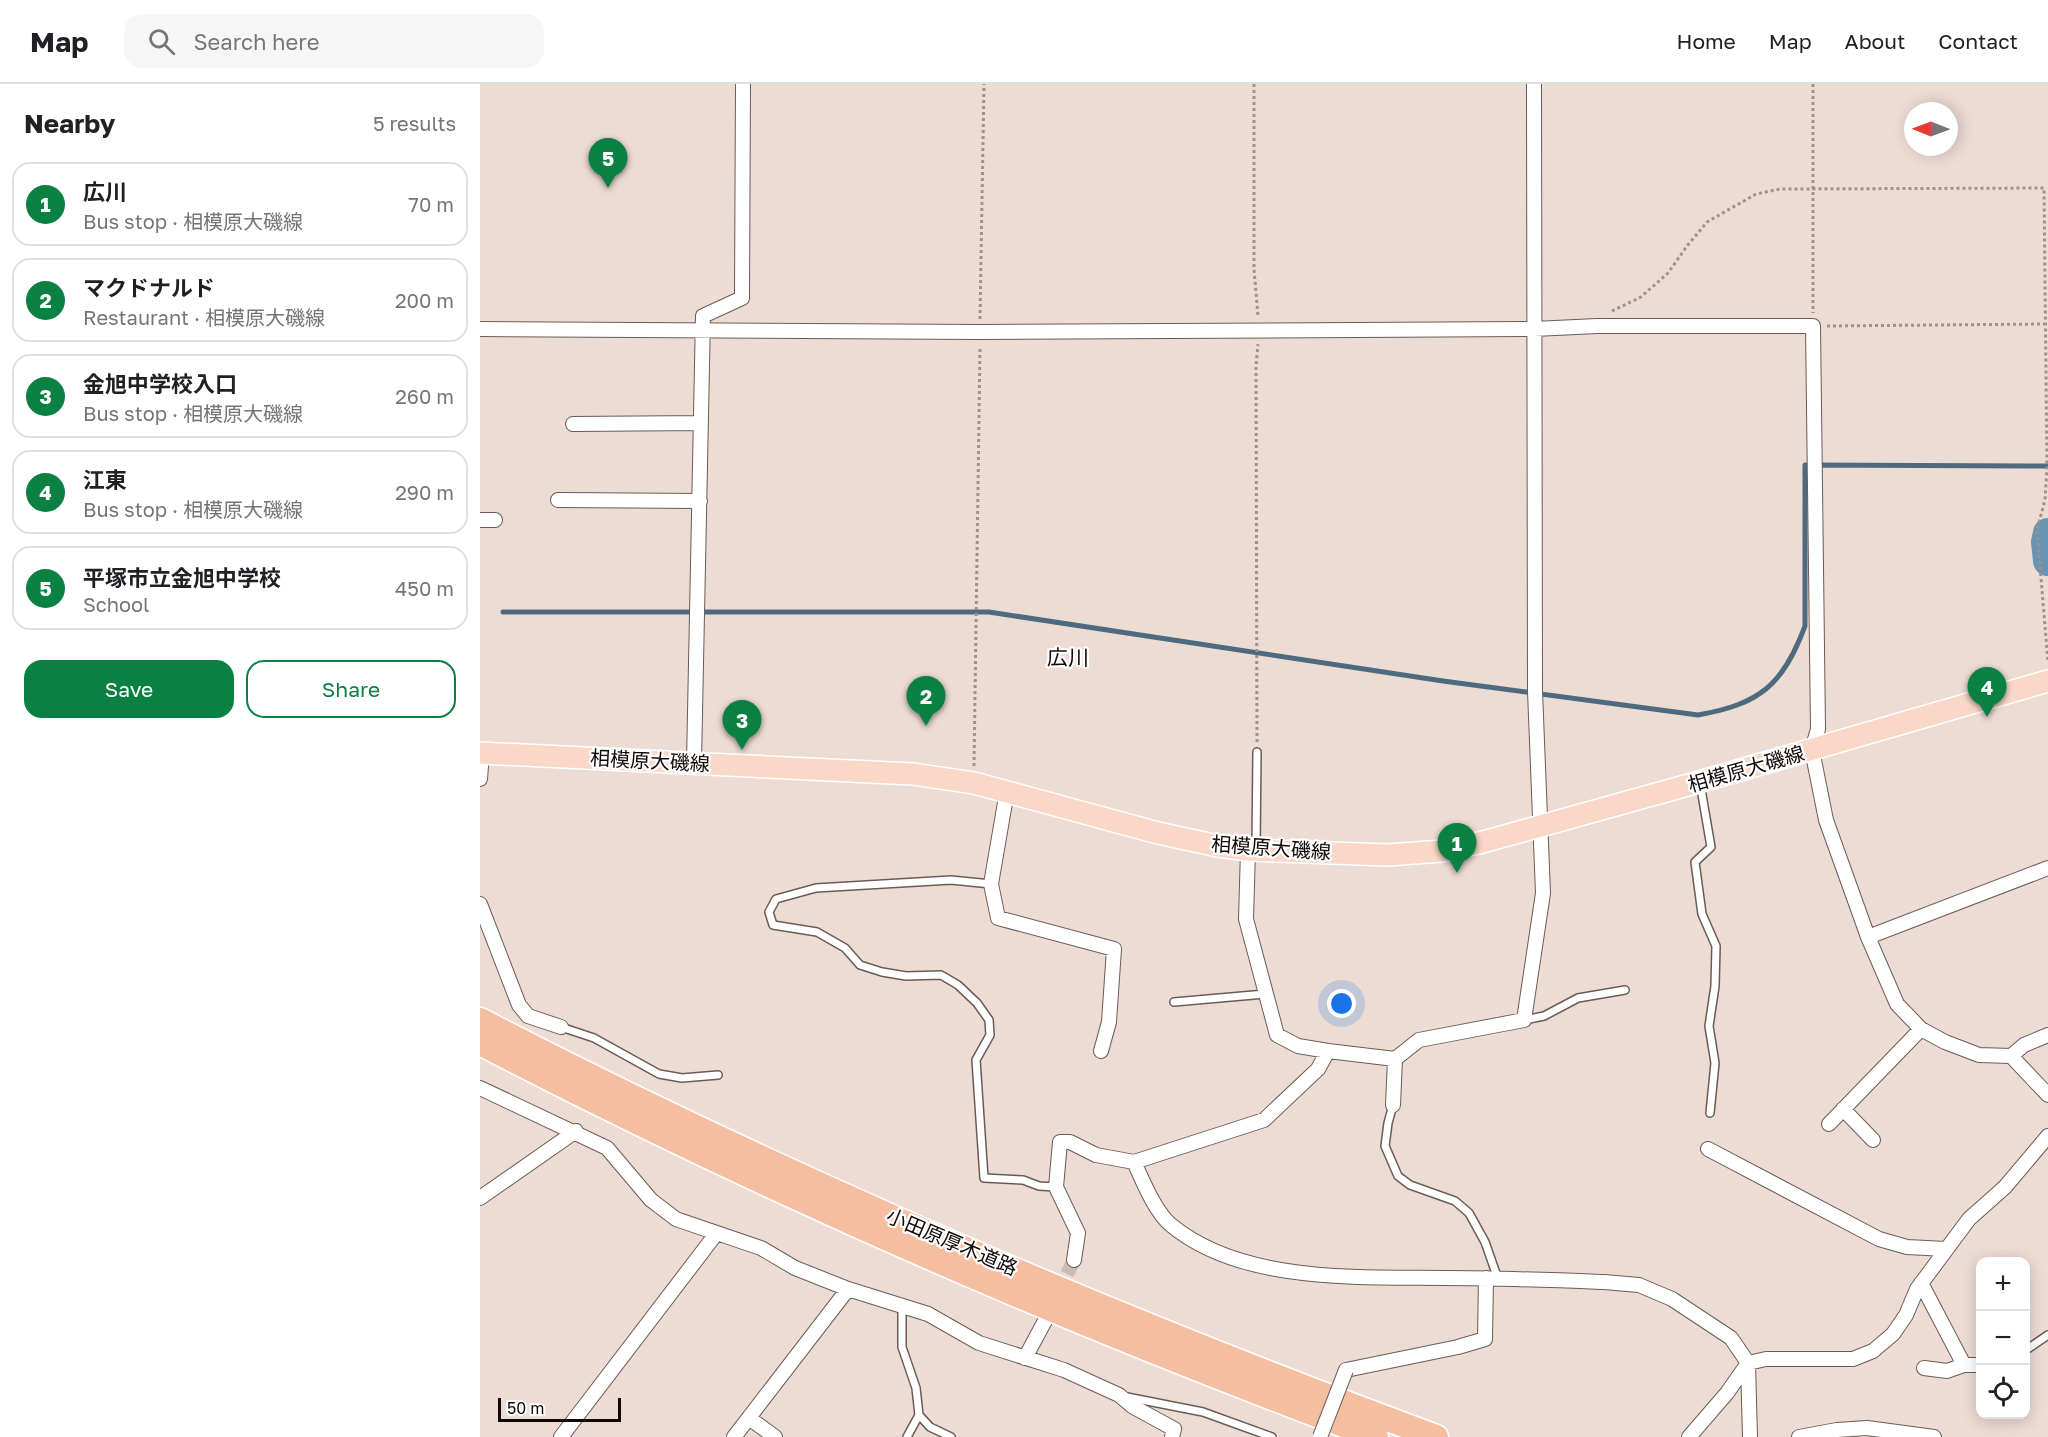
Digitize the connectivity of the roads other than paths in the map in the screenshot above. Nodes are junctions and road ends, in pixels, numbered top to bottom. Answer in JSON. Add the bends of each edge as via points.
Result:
{"nodes":[{"id":1,"x":743,"y":84,"type":"edge"},
{"id":2,"x":1534,"y":84,"type":"edge"},
{"id":3,"x":480,"y":329,"type":"edge"},
{"id":4,"x":1534,"y":329,"type":"junction"},
{"id":5,"x":703,"y":330,"type":"junction"},
{"id":6,"x":701,"y":423,"type":"junction"},
{"id":7,"x":573,"y":424,"type":"dead end"},
{"id":8,"x":558,"y":500,"type":"dead end"},
{"id":9,"x":700,"y":501,"type":"junction"},
{"id":10,"x":480,"y":520,"type":"edge"},
{"id":11,"x":495,"y":520,"type":"dead end"},
{"id":12,"x":2048,"y":681,"type":"edge"},
{"id":13,"x":1812,"y":750,"type":"junction"},
{"id":14,"x":1257,"y":752,"type":"road end"},
{"id":15,"x":481,"y":753,"type":"edge"},
{"id":16,"x":694,"y":762,"type":"junction"},
{"id":17,"x":480,"y":779,"type":"edge"},
{"id":18,"x":1700,"y":782,"type":"junction"},
{"id":19,"x":1007,"y":791,"type":"junction"},
{"id":20,"x":1539,"y":827,"type":"junction"},
{"id":21,"x":1252,"y":850,"type":"junction"},
{"id":22,"x":2048,"y":868,"type":"edge"},
{"id":23,"x":992,"y":884,"type":"junction"},
{"id":24,"x":480,"y":904,"type":"edge"},
{"id":25,"x":1868,"y":938,"type":"junction"},
{"id":26,"x":1625,"y":990,"type":"dead end"},
{"id":27,"x":1265,"y":994,"type":"junction"},
{"id":28,"x":1174,"y":1002,"type":"dead end"},
{"id":29,"x":480,"y":1020,"type":"edge"},
{"id":30,"x":1524,"y":1020,"type":"junction"},
{"id":31,"x":561,"y":1027,"type":"joint"},
{"id":32,"x":1921,"y":1029,"type":"junction"},
{"id":33,"x":2048,"y":1035,"type":"edge"},
{"id":34,"x":480,"y":1043,"type":"edge"},
{"id":35,"x":1101,"y":1051,"type":"dead end"},
{"id":36,"x":1328,"y":1052,"type":"junction"},
{"id":37,"x":2011,"y":1056,"type":"junction"},
{"id":38,"x":1395,"y":1059,"type":"junction"},
{"id":39,"x":718,"y":1075,"type":"dead end"},
{"id":40,"x":480,"y":1088,"type":"edge"},
{"id":41,"x":2048,"y":1095,"type":"edge"},
{"id":42,"x":1393,"y":1105,"type":"joint"},
{"id":43,"x":1844,"y":1109,"type":"junction"},
{"id":44,"x":1710,"y":1113,"type":"dead end"},
{"id":45,"x":1829,"y":1124,"type":"dead end"},
{"id":46,"x":576,"y":1131,"type":"junction"},
{"id":47,"x":2048,"y":1136,"type":"edge"},
{"id":48,"x":1873,"y":1140,"type":"dead end"},
{"id":49,"x":1708,"y":1149,"type":"dead end"},
{"id":50,"x":1134,"y":1162,"type":"junction"},
{"id":51,"x":1056,"y":1187,"type":"junction"},
{"id":52,"x":480,"y":1198,"type":"edge"},
{"id":53,"x":716,"y":1234,"type":"junction"},
{"id":54,"x":1946,"y":1249,"type":"junction"},
{"id":55,"x":1074,"y":1260,"type":"tunnel mouth"},
{"id":56,"x":1492,"y":1279,"type":"junction"},
{"id":57,"x":1921,"y":1283,"type":"junction"},
{"id":58,"x":848,"y":1289,"type":"junction"},
{"id":59,"x":902,"y":1307,"type":"junction"},
{"id":60,"x":1047,"y":1317,"type":"dead end"},
{"id":61,"x":2048,"y":1335,"type":"edge"},
{"id":62,"x":2030,"y":1347,"type":"edge"},
{"id":63,"x":1025,"y":1358,"type":"junction"},
{"id":64,"x":1748,"y":1363,"type":"junction"},
{"id":65,"x":1964,"y":1365,"type":"junction"},
{"id":66,"x":1976,"y":1365,"type":"edge"},
{"id":67,"x":1924,"y":1368,"type":"dead end"},
{"id":68,"x":1119,"y":1395,"type":"junction"},
{"id":69,"x":919,"y":1415,"type":"junction"},
{"id":70,"x":749,"y":1418,"type":"junction"},
{"id":71,"x":1855,"y":1433,"type":"edge"},
{"id":72,"x":561,"y":1437,"type":"edge"},
{"id":73,"x":734,"y":1437,"type":"edge"},
{"id":74,"x":775,"y":1437,"type":"edge"},
{"id":75,"x":907,"y":1437,"type":"edge"},
{"id":76,"x":951,"y":1437,"type":"edge"},
{"id":77,"x":1172,"y":1437,"type":"edge"},
{"id":78,"x":1272,"y":1437,"type":"edge"},
{"id":79,"x":1320,"y":1437,"type":"edge"},
{"id":80,"x":1376,"y":1437,"type":"edge"},
{"id":81,"x":1436,"y":1437,"type":"edge"},
{"id":82,"x":1689,"y":1437,"type":"edge"},
{"id":83,"x":1750,"y":1437,"type":"edge"},
{"id":84,"x":1799,"y":1437,"type":"edge"},
{"id":85,"x":1934,"y":1437,"type":"edge"}],
"edges":[{"from":1,"to":5,"type":"street","via":[[742,298],[703,316]]},
{"from":2,"to":4,"type":"street"},
{"from":3,"to":5,"type":"street"},
{"from":4,"to":5,"type":"street"},
{"from":4,"to":13,"type":"street","via":[[1814,326],[1818,729]]},
{"from":4,"to":20,"type":"street"},
{"from":5,"to":6,"type":"street"},
{"from":6,"to":7,"type":"street"},
{"from":6,"to":9,"type":"street"},
{"from":8,"to":9,"type":"street"},
{"from":9,"to":16,"type":"street"},
{"from":10,"to":11,"type":"street"},
{"from":12,"to":13,"type":"main road","name":"相模原大磯線"},
{"from":13,"to":18,"type":"main road","name":"相模原大磯線"},
{"from":13,"to":25,"type":"street","via":[[1826,820]]},
{"from":14,"to":21,"type":"lane"},
{"from":15,"to":16,"type":"main road","name":"相模原大磯線"},
{"from":15,"to":17,"type":"street"},
{"from":16,"to":19,"type":"main road","name":"相模原大磯線","via":[[913,774]]},
{"from":18,"to":20,"type":"main road","name":"相模原大磯線"},
{"from":18,"to":44,"type":"lane","via":[[1711,847],[1695,862],[1702,914],[1716,946],[1709,1026],[1715,1063]]},
{"from":19,"to":21,"type":"main road","name":"相模原大磯線","via":[[1158,833]]},
{"from":19,"to":23,"type":"street"},
{"from":20,"to":21,"type":"main road","name":"相模原大磯線","via":[[1442,851],[1387,855]]},
{"from":20,"to":30,"type":"street","via":[[1543,893]]},
{"from":21,"to":27,"type":"street","via":[[1246,919]]},
{"from":22,"to":25,"type":"street"},
{"from":23,"to":35,"type":"street","via":[[998,918],[1114,949],[1109,1022]]},
{"from":23,"to":51,"type":"lane","via":[[951,880],[816,888],[776,899],[769,912],[773,925],[817,932],[845,948],[860,965],[906,976],[941,975],[958,985],[989,1020],[990,1035],[976,1060],[984,1178]]},
{"from":24,"to":31,"type":"street","via":[[519,1005],[528,1016]]},
{"from":25,"to":32,"type":"street","via":[[1897,1004]]},
{"from":26,"to":30,"type":"lane","via":[[1578,999],[1544,1016]]},
{"from":27,"to":28,"type":"lane"},
{"from":27,"to":36,"type":"street","via":[[1277,1035],[1298,1046]]},
{"from":29,"to":81,"type":"highway","name":"小田原厚木道路","via":[[762,1160],[1171,1334]]},
{"from":30,"to":38,"type":"street","via":[[1419,1040]]},
{"from":31,"to":39,"type":"lane","via":[[594,1038],[659,1074],[682,1078]]},
{"from":32,"to":37,"type":"street","via":[[1979,1055]]},
{"from":32,"to":43,"type":"street"},
{"from":33,"to":37,"type":"street","via":[[2024,1045]]},
{"from":34,"to":80,"type":"highway","name":"小田原厚木道路","via":[[752,1178],[1020,1295]]},
{"from":36,"to":38,"type":"street"},
{"from":36,"to":50,"type":"street","via":[[1318,1069],[1264,1120]]},
{"from":37,"to":41,"type":"street"},
{"from":38,"to":42,"type":"street"},
{"from":40,"to":46,"type":"street"},
{"from":42,"to":56,"type":"lane","via":[[1385,1146],[1398,1176],[1410,1185],[1455,1202],[1469,1213],[1485,1242]]},
{"from":43,"to":45,"type":"street"},
{"from":43,"to":48,"type":"street"},
{"from":46,"to":52,"type":"street"},
{"from":46,"to":53,"type":"street","via":[[607,1148],[651,1200],[676,1218]]},
{"from":47,"to":54,"type":"street","via":[[2005,1187],[1969,1219]]},
{"from":49,"to":54,"type":"street","via":[[1880,1239],[1907,1247]]},
{"from":50,"to":51,"type":"street","via":[[1096,1155],[1070,1142],[1060,1142]]},
{"from":50,"to":56,"type":"street","via":[[1169,1223],[1197,1243],[1240,1260],[1276,1270]]},
{"from":51,"to":55,"type":"street","via":[[1078,1233]]},
{"from":53,"to":58,"type":"street","via":[[761,1248],[795,1268]]},
{"from":53,"to":72,"type":"street"},
{"from":54,"to":57,"type":"street"},
{"from":56,"to":64,"type":"street","via":[[1604,1281],[1639,1286],[1672,1299],[1731,1338]]},
{"from":56,"to":79,"type":"street","bridge":true,"via":[[1485,1339],[1346,1370]]},
{"from":57,"to":64,"type":"street","via":[[1893,1334],[1873,1351],[1852,1359],[1766,1359]]},
{"from":57,"to":65,"type":"street"},
{"from":58,"to":59,"type":"street"},
{"from":58,"to":70,"type":"street"},
{"from":59,"to":63,"type":"street","via":[[928,1314],[979,1343]]},
{"from":59,"to":69,"type":"lane","via":[[902,1347],[914,1381]]},
{"from":60,"to":63,"type":"street"},
{"from":61,"to":62,"type":"lane"},
{"from":63,"to":68,"type":"street","via":[[1064,1370]]},
{"from":64,"to":82,"type":"street"},
{"from":64,"to":83,"type":"street"},
{"from":65,"to":66,"type":"street"},
{"from":65,"to":67,"type":"street","via":[[1947,1371]]},
{"from":68,"to":77,"type":"street","via":[[1173,1429]]},
{"from":68,"to":78,"type":"lane","via":[[1203,1412]]},
{"from":69,"to":75,"type":"lane"},
{"from":69,"to":76,"type":"lane","via":[[930,1427]]},
{"from":70,"to":73,"type":"street"},
{"from":70,"to":74,"type":"street"},
{"from":71,"to":84,"type":"street"},
{"from":71,"to":85,"type":"street","via":[[1867,1428]]}]}
